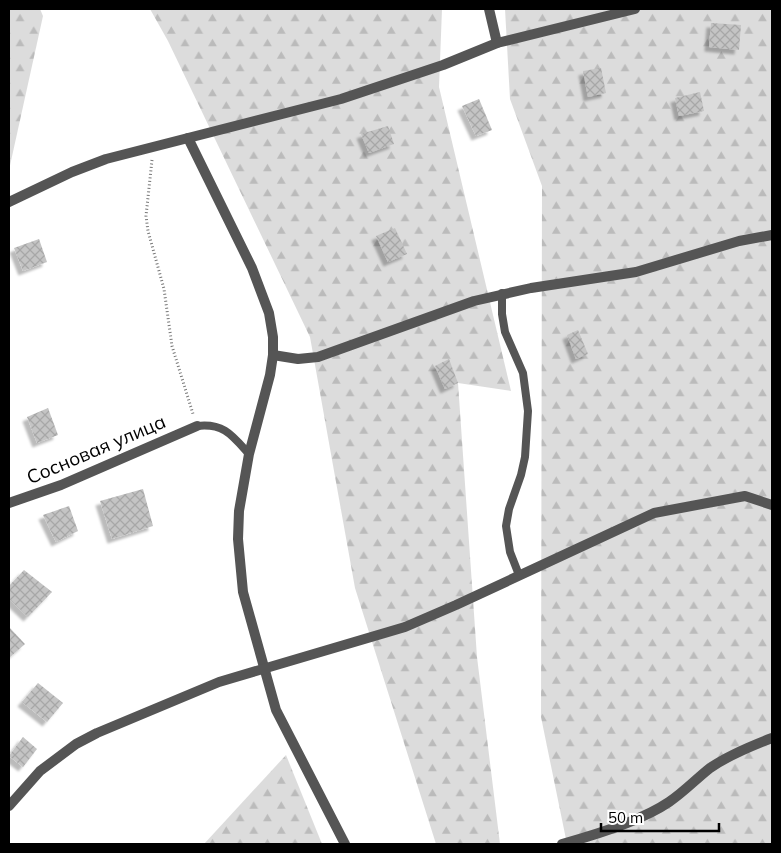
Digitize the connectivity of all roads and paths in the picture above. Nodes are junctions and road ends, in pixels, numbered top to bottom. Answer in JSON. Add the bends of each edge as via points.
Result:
{"nodes":[{"id":1,"x":489,"y":9,"type":"edge"},
{"id":2,"x":636,"y":9,"type":"edge"},
{"id":3,"x":497,"y":43,"type":"junction"},
{"id":4,"x":188,"y":138,"type":"junction"},
{"id":5,"x":153,"y":147,"type":"junction"},
{"id":6,"x":9,"y":202,"type":"edge"},
{"id":7,"x":772,"y":235,"type":"edge"},
{"id":8,"x":502,"y":293,"type":"junction"},
{"id":9,"x":273,"y":355,"type":"junction"},
{"id":10,"x":196,"y":426,"type":"junction"},
{"id":11,"x":249,"y":454,"type":"junction"},
{"id":12,"x":9,"y":503,"type":"edge"},
{"id":13,"x":772,"y":504,"type":"edge"},
{"id":14,"x":519,"y":575,"type":"junction"},
{"id":15,"x":263,"y":670,"type":"junction"},
{"id":16,"x":772,"y":738,"type":"edge"},
{"id":17,"x":9,"y":806,"type":"edge"},
{"id":18,"x":345,"y":844,"type":"edge"},
{"id":19,"x":562,"y":844,"type":"edge"}],
"edges":[{"from":1,"to":3,"type":"street"},
{"from":2,"to":3,"type":"street"},
{"from":3,"to":4,"type":"street","via":[[341,99]]},
{"from":4,"to":5,"type":"street"},
{"from":4,"to":9,"type":"street","via":[[252,268],[269,313]]},
{"from":5,"to":6,"type":"street","via":[[72,172]]},
{"from":5,"to":10,"type":"path","via":[[146,216],[148,231],[164,289],[172,346]]},
{"from":7,"to":8,"type":"street","via":[[739,241],[636,272]]},
{"from":8,"to":9,"type":"street","via":[[445,310],[318,357],[298,359]]},
{"from":8,"to":14,"type":"lane","via":[[502,314],[523,373],[528,411],[525,457],[506,526],[510,552]]},
{"from":9,"to":11,"type":"street"},
{"from":10,"to":11,"type":"lane","via":[[209,424],[220,428]]},
{"from":10,"to":12,"type":"street","name":"Сосновая улица"},
{"from":11,"to":15,"type":"street","via":[[239,511],[239,566],[246,608]]},
{"from":13,"to":14,"type":"street","via":[[745,496],[654,513]]},
{"from":14,"to":15,"type":"street","via":[[405,627]]},
{"from":15,"to":17,"type":"street","via":[[219,682],[76,744],[40,771]]},
{"from":15,"to":18,"type":"street","via":[[276,710]]},
{"from":16,"to":19,"type":"street","via":[[720,761],[681,794],[654,811]]}]}
